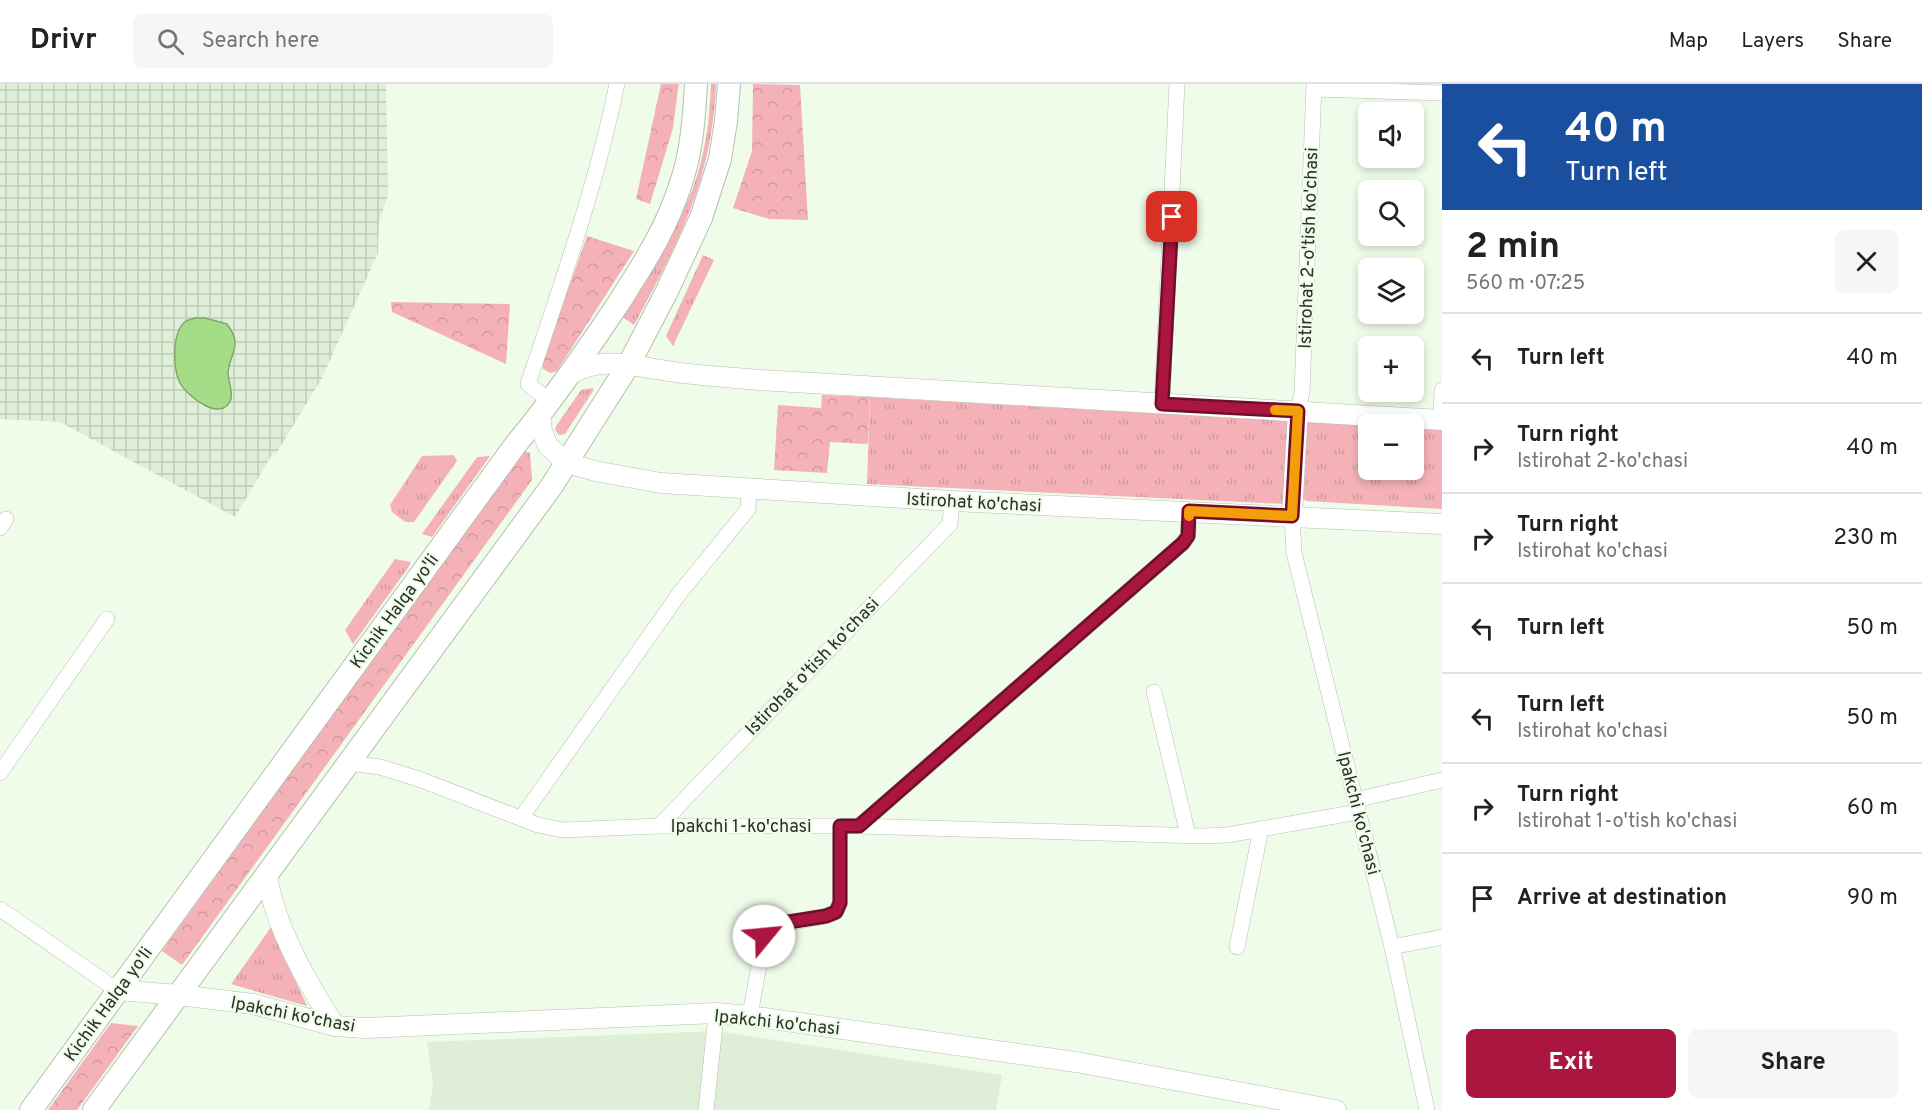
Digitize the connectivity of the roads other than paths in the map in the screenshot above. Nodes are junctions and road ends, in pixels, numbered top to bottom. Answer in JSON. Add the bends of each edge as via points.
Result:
{"nodes":[{"id":1,"x":617,"y":84,"type":"edge"},
{"id":2,"x":696,"y":84,"type":"edge"},
{"id":3,"x":729,"y":84,"type":"edge"},
{"id":4,"x":1178,"y":84,"type":"edge"},
{"id":5,"x":1314,"y":86,"type":"edge"},
{"id":6,"x":1442,"y":93,"type":"edge"},
{"id":7,"x":629,"y":364,"type":"junction"},
{"id":8,"x":569,"y":375,"type":"junction"},
{"id":9,"x":1442,"y":390,"type":"edge"},
{"id":10,"x":1162,"y":404,"type":"junction"},
{"id":11,"x":545,"y":408,"type":"junction"},
{"id":12,"x":1298,"y":411,"type":"junction"},
{"id":13,"x":1441,"y":420,"type":"edge"},
{"id":14,"x":567,"y":463,"type":"junction"},
{"id":15,"x":749,"y":489,"type":"junction"},
{"id":16,"x":952,"y":501,"type":"junction"},
{"id":17,"x":1189,"y":511,"type":"junction"},
{"id":18,"x":1292,"y":516,"type":"junction"},
{"id":19,"x":1442,"y":524,"type":"edge"},
{"id":20,"x":107,"y":619,"type":"dead end"},
{"id":21,"x":1154,"y":692,"type":"dead end"},
{"id":22,"x":349,"y":762,"type":"junction"},
{"id":23,"x":0,"y":773,"type":"edge"},
{"id":24,"x":1442,"y":780,"type":"edge"},
{"id":25,"x":1357,"y":806,"type":"junction"},
{"id":26,"x":521,"y":818,"type":"junction"},
{"id":27,"x":659,"y":826,"type":"junction"},
{"id":28,"x":840,"y":826,"type":"junction"},
{"id":29,"x":859,"y":826,"type":"junction"},
{"id":30,"x":1261,"y":829,"type":"junction"},
{"id":31,"x":1188,"y":835,"type":"junction"},
{"id":32,"x":267,"y":875,"type":"junction"},
{"id":33,"x":0,"y":909,"type":"edge"},
{"id":34,"x":1442,"y":937,"type":"edge"},
{"id":35,"x":1237,"y":947,"type":"dead end"},
{"id":36,"x":1392,"y":947,"type":"junction"},
{"id":37,"x":117,"y":990,"type":"junction"},
{"id":38,"x":178,"y":995,"type":"junction"},
{"id":39,"x":750,"y":1016,"type":"junction"},
{"id":40,"x":715,"y":1025,"type":"dead end"},
{"id":41,"x":335,"y":1026,"type":"junction"},
{"id":42,"x":30,"y":1110,"type":"edge"},
{"id":43,"x":94,"y":1110,"type":"edge"},
{"id":44,"x":706,"y":1110,"type":"edge"},
{"id":45,"x":1336,"y":1110,"type":"edge"},
{"id":46,"x":1428,"y":1110,"type":"edge"}],
"edges":[{"from":1,"to":11,"type":"street","via":[[584,215],[528,384]]},
{"from":2,"to":8,"type":"highway","name":"Kichik Halqa yo'li","via":[[688,157],[665,226],[647,260]]},
{"from":3,"to":7,"type":"highway","via":[[722,149],[701,218]]},
{"from":4,"to":10,"type":"street"},
{"from":5,"to":6,"type":"street"},
{"from":5,"to":12,"type":"street","name":"Istirohat 2-o'tish ko'chasi","via":[[1302,392]]},
{"from":7,"to":8,"type":"main road","via":[[601,363]]},
{"from":7,"to":10,"type":"main road","via":[[760,380]]},
{"from":7,"to":14,"type":"highway"},
{"from":8,"to":11,"type":"highway","name":"Kichik Halqa yo'li"},
{"from":9,"to":13,"type":"street"},
{"from":10,"to":12,"type":"main road"},
{"from":11,"to":14,"type":"main road","name":"Istirohat ko'chasi","via":[[542,431],[548,446]]},
{"from":11,"to":37,"type":"highway","name":"Kichik Halqa yo'li"},
{"from":12,"to":13,"type":"main road"},
{"from":12,"to":18,"type":"main road"},
{"from":14,"to":15,"type":"main road","name":"Istirohat ko'chasi","via":[[662,483]]},
{"from":14,"to":22,"type":"highway"},
{"from":15,"to":16,"type":"main road","name":"Istirohat ko'chasi"},
{"from":15,"to":26,"type":"street","via":[[748,509],[679,594]]},
{"from":16,"to":17,"type":"main road","name":"Istirohat ko'chasi"},
{"from":16,"to":27,"type":"street","name":"Istirohat o'tish ko'chasi","via":[[950,524]]},
{"from":17,"to":18,"type":"main road","name":"Istirohat ko'chasi"},
{"from":17,"to":29,"type":"street","via":[[1188,536],[1183,543]]},
{"from":18,"to":19,"type":"main road","name":"Istirohat ko'chasi"},
{"from":18,"to":25,"type":"street","name":"Ipakchi ko'chasi","via":[[1294,553]]},
{"from":20,"to":23,"type":"street"},
{"from":21,"to":31,"type":"street"},
{"from":22,"to":26,"type":"street","name":"Ipakchi 1-ko'chasi","via":[[419,778]]},
{"from":22,"to":32,"type":"highway"},
{"from":24,"to":25,"type":"street","name":"Ipakchi 1-ko'chasi"},
{"from":25,"to":30,"type":"street","name":"Ipakchi 1-ko'chasi"},
{"from":25,"to":36,"type":"street","name":"Ipakchi ko'chasi"},
{"from":26,"to":27,"type":"street","name":"Ipakchi 1-ko'chasi","via":[[562,830]]},
{"from":27,"to":28,"type":"street","name":"Ipakchi 1-ko'chasi"},
{"from":28,"to":29,"type":"street","name":"Ipakchi 1-ko'chasi"},
{"from":28,"to":39,"type":"street","via":[[840,903],[836,912],[770,927],[764,936]]},
{"from":29,"to":31,"type":"street","name":"Ipakchi 1-ko'chasi"},
{"from":30,"to":31,"type":"street","name":"Ipakchi 1-ko'chasi","via":[[1227,835]]},
{"from":30,"to":35,"type":"street"},
{"from":32,"to":38,"type":"highway"},
{"from":32,"to":41,"type":"main road","via":[[281,925],[316,997]]},
{"from":33,"to":37,"type":"street"},
{"from":34,"to":36,"type":"street"},
{"from":36,"to":46,"type":"street","name":"Ipakchi ko'chasi"},
{"from":37,"to":38,"type":"main road","name":"Ipakchi ko'chasi"},
{"from":37,"to":42,"type":"highway","name":"Kichik Halqa yo'li"},
{"from":38,"to":41,"type":"main road","name":"Ipakchi ko'chasi","via":[[253,1004]]},
{"from":38,"to":43,"type":"highway"},
{"from":39,"to":41,"type":"main road","name":"Ipakchi ko'chasi","via":[[717,1013],[365,1028]]},
{"from":39,"to":45,"type":"main road","name":"Ipakchi ko'chasi","via":[[1076,1062]]},
{"from":40,"to":44,"type":"street"}]}
